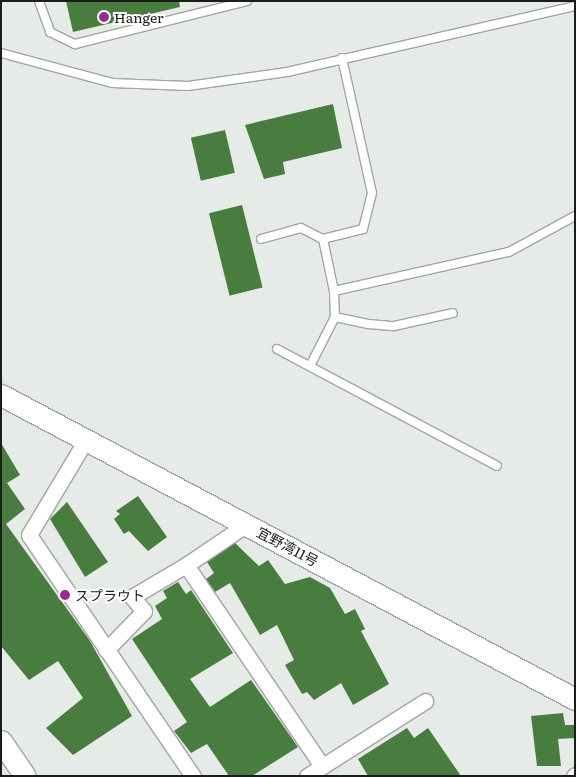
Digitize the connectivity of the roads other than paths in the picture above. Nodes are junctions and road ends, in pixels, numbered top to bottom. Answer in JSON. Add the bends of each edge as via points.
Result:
{"nodes":[{"id":1,"x":40,"y":1,"type":"edge"},
{"id":2,"x":247,"y":1,"type":"edge"},
{"id":3,"x":575,"y":6,"type":"edge"},
{"id":4,"x":1,"y":53,"type":"edge"},
{"id":5,"x":342,"y":58,"type":"junction"},
{"id":6,"x":575,"y":216,"type":"edge"},
{"id":7,"x":261,"y":239,"type":"dead end"},
{"id":8,"x":323,"y":239,"type":"junction"},
{"id":9,"x":334,"y":290,"type":"junction"},
{"id":10,"x":453,"y":313,"type":"dead end"},
{"id":11,"x":335,"y":317,"type":"junction"},
{"id":12,"x":278,"y":349,"type":"dead end"},
{"id":13,"x":310,"y":366,"type":"junction"},
{"id":14,"x":1,"y":395,"type":"edge"},
{"id":15,"x":88,"y":438,"type":"junction"},
{"id":16,"x":498,"y":466,"type":"dead end"},
{"id":17,"x":247,"y":524,"type":"junction"},
{"id":18,"x":186,"y":565,"type":"junction"},
{"id":19,"x":106,"y":650,"type":"junction"},
{"id":20,"x":575,"y":699,"type":"edge"},
{"id":21,"x":425,"y":701,"type":"dead end"},
{"id":22,"x":1,"y":740,"type":"edge"},
{"id":23,"x":322,"y":766,"type":"junction"},
{"id":24,"x":25,"y":776,"type":"edge"},
{"id":25,"x":193,"y":776,"type":"edge"},
{"id":26,"x":308,"y":776,"type":"edge"}],
"edges":[{"from":1,"to":2,"type":"lane","via":[[50,32],[74,44]]},
{"from":3,"to":5,"type":"lane"},
{"from":4,"to":5,"type":"lane","via":[[112,83],[188,86],[287,72]]},
{"from":5,"to":8,"type":"lane","via":[[372,193],[363,228]]},
{"from":6,"to":9,"type":"lane","via":[[509,252]]},
{"from":7,"to":8,"type":"lane","via":[[301,228]]},
{"from":8,"to":9,"type":"lane"},
{"from":9,"to":11,"type":"lane"},
{"from":10,"to":11,"type":"lane","via":[[394,326]]},
{"from":11,"to":13,"type":"lane"},
{"from":12,"to":13,"type":"lane"},
{"from":13,"to":16,"type":"lane"},
{"from":14,"to":15,"type":"street","name":"宜野湾11号"},
{"from":15,"to":17,"type":"street","name":"宜野湾11号"},
{"from":15,"to":19,"type":"street","via":[[29,535]]},
{"from":17,"to":18,"type":"street"},
{"from":17,"to":20,"type":"street","name":"宜野湾11号"},
{"from":18,"to":19,"type":"street","via":[[132,597],[144,611]]},
{"from":18,"to":23,"type":"street"},
{"from":19,"to":25,"type":"street"},
{"from":21,"to":23,"type":"street"},
{"from":22,"to":24,"type":"street"},
{"from":23,"to":26,"type":"street"}]}
